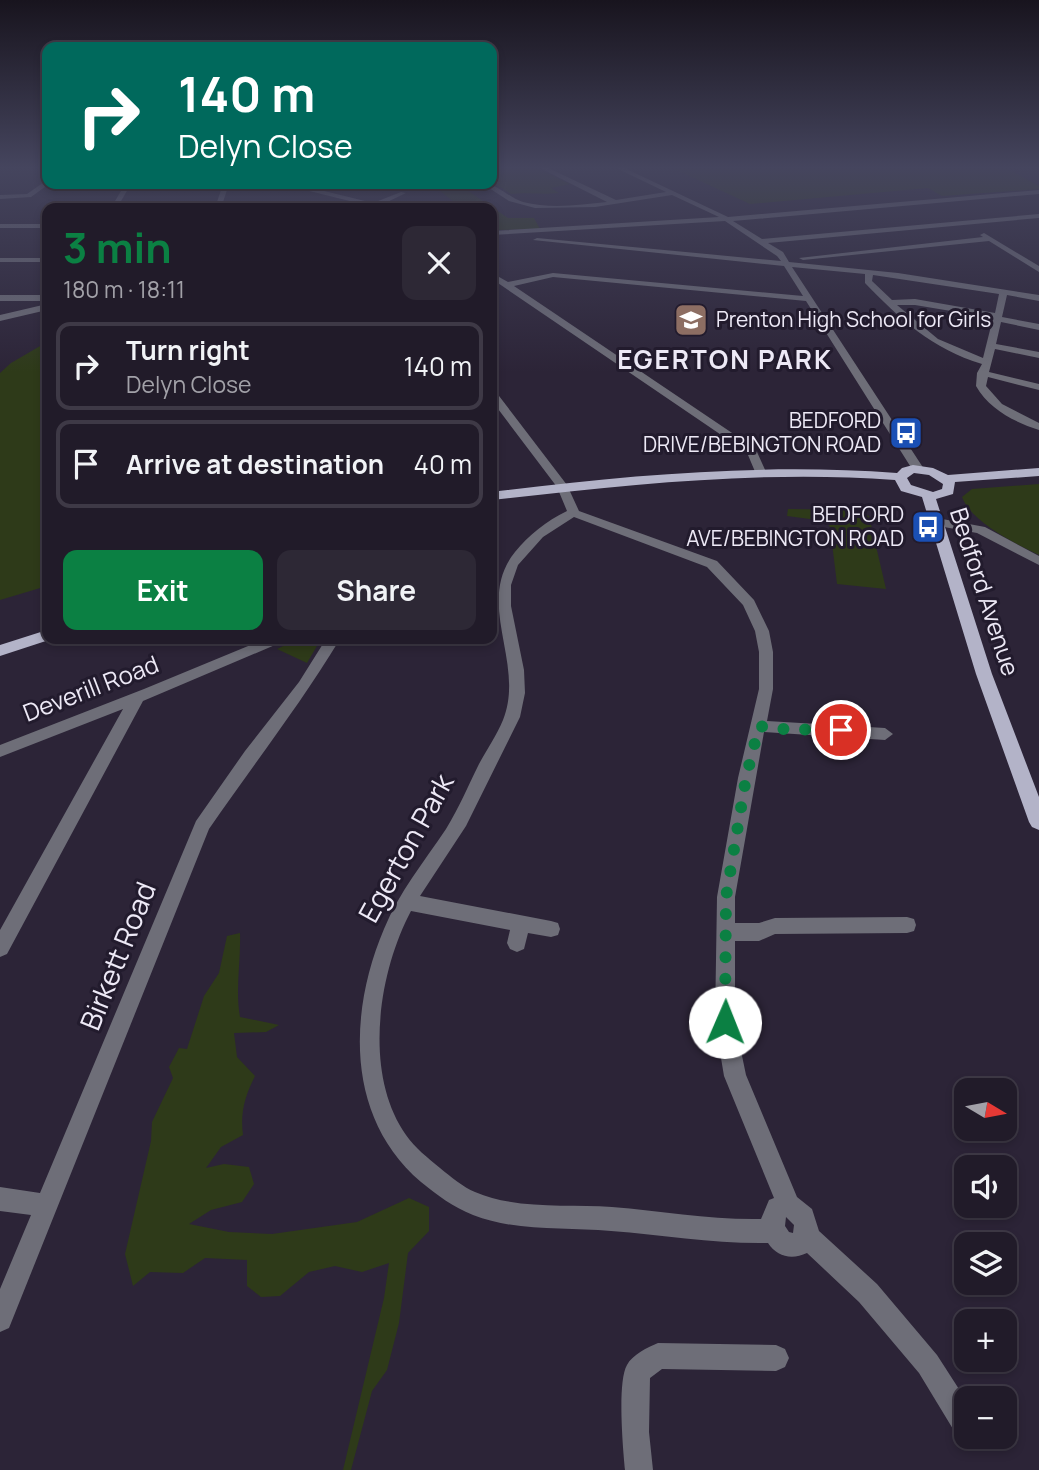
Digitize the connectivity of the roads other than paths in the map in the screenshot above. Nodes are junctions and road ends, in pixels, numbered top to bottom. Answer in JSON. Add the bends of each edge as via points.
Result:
{"nodes":[{"id":1,"x":511,"y":235,"type":"edge"},
{"id":2,"x":751,"y":235,"type":"edge"},
{"id":3,"x":825,"y":235,"type":"edge"},
{"id":4,"x":983,"y":235,"type":"edge"},
{"id":5,"x":990,"y":239,"type":"junction"},
{"id":6,"x":761,"y":241,"type":"junction"},
{"id":7,"x":0,"y":260,"type":"edge"},
{"id":8,"x":42,"y":260,"type":"edge"},
{"id":9,"x":787,"y":263,"type":"junction"},
{"id":10,"x":1039,"y":270,"type":"edge"},
{"id":11,"x":869,"y":272,"type":"junction"},
{"id":12,"x":497,"y":278,"type":"edge"},
{"id":13,"x":507,"y":285,"type":"junction"},
{"id":14,"x":1004,"y":292,"type":"junction"},
{"id":15,"x":0,"y":298,"type":"edge"},
{"id":16,"x":42,"y":298,"type":"edge"},
{"id":17,"x":1039,"y":298,"type":"edge"},
{"id":18,"x":808,"y":299,"type":"junction"},
{"id":19,"x":890,"y":303,"type":"junction"},
{"id":20,"x":42,"y":308,"type":"edge"},
{"id":21,"x":0,"y":318,"type":"edge"},
{"id":22,"x":998,"y":318,"type":"junction"},
{"id":23,"x":1039,"y":327,"type":"edge"},
{"id":24,"x":990,"y":346,"type":"junction"},
{"id":25,"x":1039,"y":355,"type":"edge"},
{"id":26,"x":985,"y":362,"type":"junction"},
{"id":27,"x":982,"y":373,"type":"junction"},
{"id":28,"x":1039,"y":387,"type":"edge"},
{"id":29,"x":497,"y":401,"type":"edge"},
{"id":30,"x":1039,"y":427,"type":"edge"},
{"id":31,"x":918,"y":469,"type":"junction"},
{"id":32,"x":760,"y":472,"type":"junction"},
{"id":33,"x":1039,"y":472,"type":"edge"},
{"id":34,"x":900,"y":478,"type":"junction"},
{"id":35,"x":947,"y":479,"type":"junction"},
{"id":36,"x":563,"y":487,"type":"junction"},
{"id":37,"x":497,"y":495,"type":"edge"},
{"id":38,"x":928,"y":495,"type":"junction"},
{"id":39,"x":574,"y":513,"type":"junction"},
{"id":40,"x":937,"y":523,"type":"junction"},
{"id":41,"x":1039,"y":562,"type":"edge"},
{"id":42,"x":42,"y":637,"type":"edge"},
{"id":43,"x":265,"y":644,"type":"edge"},
{"id":44,"x":330,"y":644,"type":"edge"},
{"id":45,"x":0,"y":651,"type":"edge"},
{"id":46,"x":137,"y":698,"type":"junction"},
{"id":47,"x":759,"y":726,"type":"junction"},
{"id":48,"x":885,"y":734,"type":"dead end"},
{"id":49,"x":0,"y":751,"type":"edge"},
{"id":50,"x":1039,"y":822,"type":"edge"},
{"id":51,"x":408,"y":902,"type":"junction"},
{"id":52,"x":520,"y":923,"type":"junction"},
{"id":53,"x":907,"y":925,"type":"dead end"},
{"id":54,"x":551,"y":929,"type":"dead end"},
{"id":55,"x":726,"y":932,"type":"junction"},
{"id":56,"x":517,"y":943,"type":"dead end"},
{"id":57,"x":0,"y":948,"type":"edge"},
{"id":58,"x":0,"y":1199,"type":"edge"},
{"id":59,"x":788,"y":1205,"type":"junction"},
{"id":60,"x":47,"y":1206,"type":"junction"},
{"id":61,"x":773,"y":1231,"type":"junction"},
{"id":62,"x":807,"y":1236,"type":"junction"},
{"id":63,"x":0,"y":1319,"type":"edge"},
{"id":64,"x":776,"y":1358,"type":"dead end"},
{"id":65,"x":954,"y":1405,"type":"edge"},
{"id":66,"x":639,"y":1470,"type":"edge"}],
"edges":[{"from":1,"to":9,"type":"street"},
{"from":2,"to":6,"type":"street"},
{"from":3,"to":6,"type":"street"},
{"from":4,"to":5,"type":"street"},
{"from":5,"to":9,"type":"street"},
{"from":5,"to":10,"type":"street"},
{"from":6,"to":9,"type":"street"},
{"from":7,"to":8,"type":"street"},
{"from":9,"to":11,"type":"street"},
{"from":9,"to":18,"type":"street"},
{"from":11,"to":14,"type":"street"},
{"from":11,"to":19,"type":"street","via":[[868,281]]},
{"from":12,"to":13,"type":"street"},
{"from":13,"to":18,"type":"street","via":[[553,275]]},
{"from":13,"to":32,"type":"street","via":[[740,443],[753,454]]},
{"from":14,"to":17,"type":"street"},
{"from":14,"to":22,"type":"street"},
{"from":15,"to":16,"type":"street"},
{"from":18,"to":31,"type":"street"},
{"from":19,"to":22,"type":"street","via":[[915,302]]},
{"from":19,"to":26,"type":"street","via":[[933,342]]},
{"from":20,"to":21,"type":"street"},
{"from":22,"to":23,"type":"street"},
{"from":22,"to":24,"type":"street"},
{"from":24,"to":25,"type":"street"},
{"from":24,"to":26,"type":"street"},
{"from":26,"to":27,"type":"street"},
{"from":27,"to":28,"type":"street"},
{"from":27,"to":30,"type":"street","via":[[981,386],[989,401]]},
{"from":29,"to":36,"type":"street"},
{"from":31,"to":34,"type":"main road","via":[[906,471]]},
{"from":31,"to":35,"type":"main road"},
{"from":32,"to":34,"type":"main road"},
{"from":32,"to":36,"type":"main road"},
{"from":33,"to":35,"type":"main road"},
{"from":34,"to":38,"type":"main road","via":[[906,488]]},
{"from":35,"to":38,"type":"main road","via":[[948,491]]},
{"from":36,"to":37,"type":"main road"},
{"from":36,"to":39,"type":"street"},
{"from":38,"to":40,"type":"main road","name":"Bedford Avenue"},
{"from":39,"to":47,"type":"street","via":[[712,564],[732,582],[749,603],[766,652]]},
{"from":39,"to":51,"type":"street","name":"Egerton Park","via":[[543,530],[508,570],[504,606],[518,666],[513,715],[461,820]]},
{"from":40,"to":41,"type":"street","via":[[981,530]]},
{"from":40,"to":50,"type":"main road","name":"Bedford Avenue","via":[[984,674]]},
{"from":42,"to":45,"type":"main road"},
{"from":43,"to":46,"type":"street","name":"Deverill Road"},
{"from":44,"to":60,"type":"street","name":"Birkett Road","via":[[202,826]]},
{"from":46,"to":49,"type":"street","name":"Deverill Road"},
{"from":46,"to":57,"type":"street"},
{"from":47,"to":48,"type":"street"},
{"from":47,"to":55,"type":"street","via":[[726,897]]},
{"from":51,"to":52,"type":"street"},
{"from":51,"to":61,"type":"street","name":"Egerton Park","via":[[393,928],[374,990],[368,1053],[377,1095],[399,1144],[430,1174],[473,1204],[523,1215]]},
{"from":52,"to":54,"type":"street"},
{"from":52,"to":56,"type":"street"},
{"from":53,"to":55,"type":"street","via":[[775,926],[759,932]]},
{"from":55,"to":59,"type":"street","via":[[725,1022],[735,1076]]},
{"from":58,"to":60,"type":"street"},
{"from":59,"to":61,"type":"street","via":[[777,1208],[771,1218]]},
{"from":59,"to":62,"type":"street","via":[[800,1211],[807,1223]]},
{"from":60,"to":63,"type":"street","name":"Birkett Road"},
{"from":61,"to":62,"type":"street","name":"Egerton Park","via":[[783,1244],[798,1245]]},
{"from":62,"to":65,"type":"street","via":[[868,1293],[928,1364]]},
{"from":64,"to":66,"type":"street","via":[[657,1356],[637,1372]]}]}
